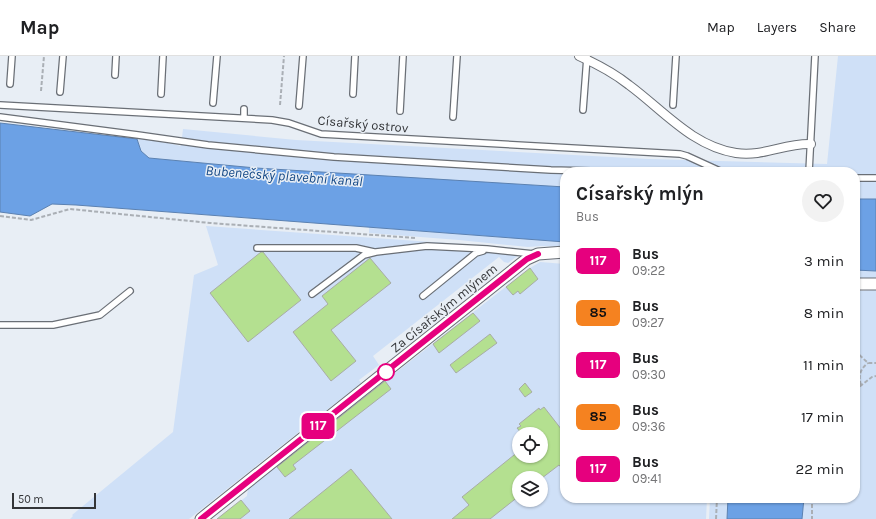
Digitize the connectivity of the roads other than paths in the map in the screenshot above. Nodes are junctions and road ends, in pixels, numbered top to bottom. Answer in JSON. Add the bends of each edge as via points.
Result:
{"nodes":[{"id":1,"x":12,"y":56,"type":"edge"},
{"id":2,"x":63,"y":56,"type":"edge"},
{"id":3,"x":116,"y":56,"type":"edge"},
{"id":4,"x":163,"y":56,"type":"edge"},
{"id":5,"x":217,"y":56,"type":"edge"},
{"id":6,"x":302,"y":56,"type":"edge"},
{"id":7,"x":355,"y":56,"type":"edge"},
{"id":8,"x":403,"y":56,"type":"edge"},
{"id":9,"x":457,"y":56,"type":"edge"},
{"id":10,"x":676,"y":56,"type":"edge"},
{"id":11,"x":815,"y":56,"type":"edge"},
{"id":12,"x":584,"y":57,"type":"edge"},
{"id":13,"x":115,"y":75,"type":"dead end"},
{"id":14,"x":10,"y":84,"type":"dead end"},
{"id":15,"x":60,"y":92,"type":"dead end"},
{"id":16,"x":161,"y":94,"type":"dead end"},
{"id":17,"x":353,"y":94,"type":"dead end"},
{"id":18,"x":214,"y":102,"type":"dead end"},
{"id":19,"x":0,"y":105,"type":"edge"},
{"id":20,"x":673,"y":105,"type":"dead end"},
{"id":21,"x":299,"y":106,"type":"dead end"},
{"id":22,"x":244,"y":109,"type":"dead end"},
{"id":23,"x":583,"y":110,"type":"dead end"},
{"id":24,"x":400,"y":111,"type":"dead end"},
{"id":25,"x":0,"y":117,"type":"edge"},
{"id":26,"x":453,"y":117,"type":"dead end"},
{"id":27,"x":244,"y":118,"type":"junction"},
{"id":28,"x":810,"y":144,"type":"junction"},
{"id":29,"x":711,"y":167,"type":"edge"},
{"id":30,"x":809,"y":167,"type":"edge"},
{"id":31,"x":560,"y":170,"type":"edge"},
{"id":32,"x":860,"y":178,"type":"edge"},
{"id":33,"x":876,"y":178,"type":"edge"},
{"id":34,"x":257,"y":248,"type":"dead end"},
{"id":35,"x":487,"y":249,"type":"junction"},
{"id":36,"x":376,"y":252,"type":"junction"},
{"id":37,"x":560,"y":252,"type":"edge"},
{"id":38,"x":538,"y":254,"type":"junction"},
{"id":39,"x":860,"y":284,"type":"edge"},
{"id":40,"x":876,"y":284,"type":"edge"},
{"id":41,"x":130,"y":290,"type":"dead end"},
{"id":42,"x":312,"y":294,"type":"dead end"},
{"id":43,"x":423,"y":296,"type":"dead end"},
{"id":44,"x":0,"y":325,"type":"edge"},
{"id":45,"x":201,"y":519,"type":"edge"}],
"edges":[{"from":1,"to":14,"type":"lane"},
{"from":2,"to":15,"type":"lane"},
{"from":3,"to":13,"type":"lane"},
{"from":4,"to":16,"type":"lane"},
{"from":5,"to":18,"type":"lane"},
{"from":6,"to":21,"type":"lane"},
{"from":7,"to":17,"type":"lane"},
{"from":8,"to":24,"type":"lane"},
{"from":9,"to":26,"type":"lane"},
{"from":10,"to":20,"type":"lane"},
{"from":11,"to":28,"type":"lane"},
{"from":12,"to":23,"type":"lane"},
{"from":12,"to":28,"type":"street","via":[[629,85],[694,136],[718,148],[737,153],[757,154],[793,145]]},
{"from":19,"to":27,"type":"lane","name":"Císařský ostrov"},
{"from":22,"to":27,"type":"lane"},
{"from":25,"to":31,"type":"lane","via":[[208,146]]},
{"from":27,"to":29,"type":"lane","name":"Císařský ostrov","via":[[289,123],[321,134],[680,154]]},
{"from":28,"to":30,"type":"lane"},
{"from":32,"to":33,"type":"lane"},
{"from":34,"to":36,"type":"lane","via":[[356,248]]},
{"from":35,"to":36,"type":"lane","via":[[427,246]]},
{"from":35,"to":38,"type":"lane"},
{"from":35,"to":43,"type":"lane","via":[[476,253]]},
{"from":36,"to":42,"type":"lane","via":[[364,255]]},
{"from":37,"to":38,"type":"street"},
{"from":38,"to":45,"type":"street","name":"Za Císařským mlýnem","via":[[527,259]]},
{"from":39,"to":40,"type":"street"},
{"from":41,"to":44,"type":"lane","via":[[100,315],[53,325]]}]}
